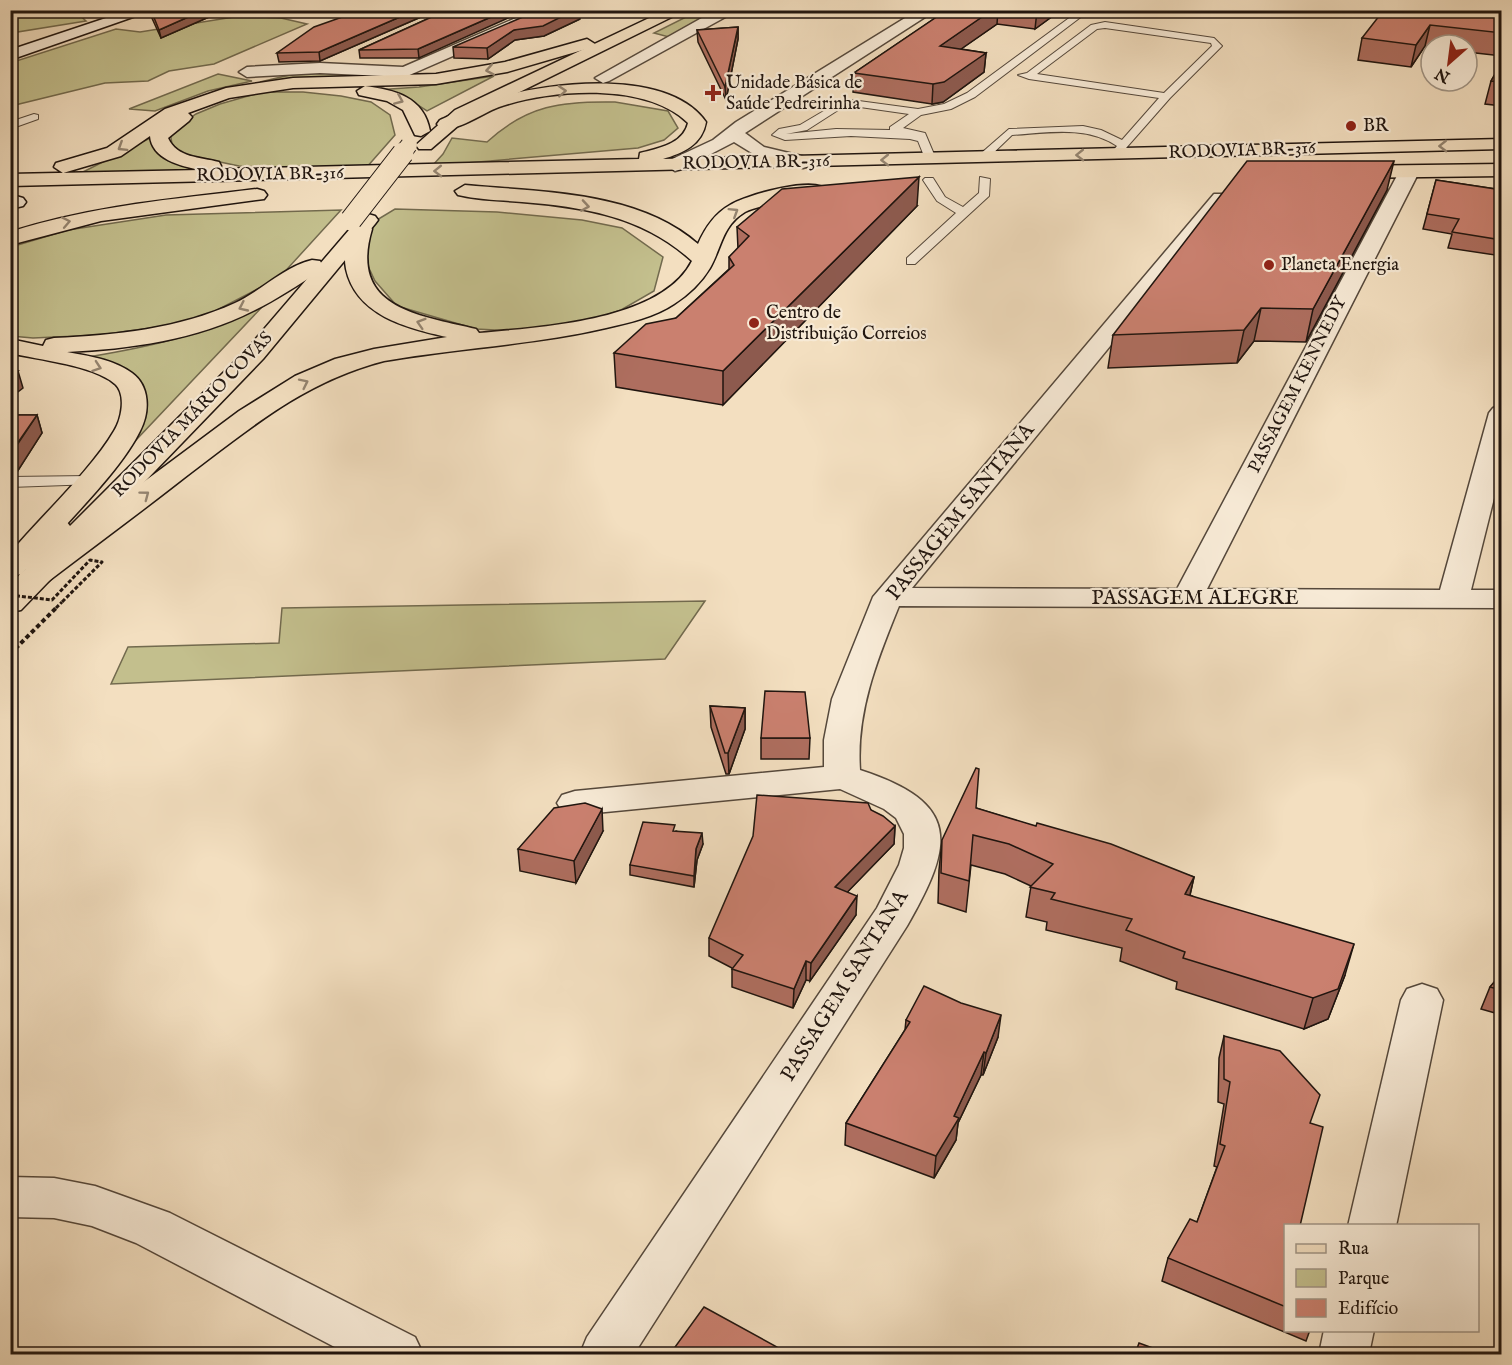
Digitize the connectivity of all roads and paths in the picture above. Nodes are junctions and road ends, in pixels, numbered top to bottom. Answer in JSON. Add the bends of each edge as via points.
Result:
{"nodes":[{"id":1,"x":146,"y":10,"type":"edge"},
{"id":2,"x":651,"y":10,"type":"edge"},
{"id":3,"x":679,"y":10,"type":"edge"},
{"id":4,"x":808,"y":10,"type":"edge"},
{"id":5,"x":929,"y":10,"type":"edge"},
{"id":6,"x":1086,"y":10,"type":"edge"},
{"id":7,"x":612,"y":11,"type":"edge"},
{"id":8,"x":726,"y":11,"type":"edge"},
{"id":9,"x":587,"y":44,"type":"junction"},
{"id":10,"x":10,"y":55,"type":"edge"},
{"id":11,"x":351,"y":55,"type":"dead end"},
{"id":12,"x":320,"y":68,"type":"junction"},
{"id":13,"x":247,"y":72,"type":"dead end"},
{"id":14,"x":1002,"y":72,"type":"junction"},
{"id":15,"x":1029,"y":76,"type":"junction"},
{"id":16,"x":603,"y":78,"type":"dead end"},
{"id":17,"x":1166,"y":96,"type":"junction"},
{"id":18,"x":918,"y":112,"type":"junction"},
{"id":19,"x":34,"y":117,"type":"dead end"},
{"id":20,"x":446,"y":124,"type":"junction"},
{"id":21,"x":10,"y":126,"type":"edge"},
{"id":22,"x":891,"y":132,"type":"junction"},
{"id":23,"x":736,"y":134,"type":"junction"},
{"id":24,"x":418,"y":140,"type":"junction"},
{"id":25,"x":1502,"y":144,"type":"edge"},
{"id":26,"x":1119,"y":150,"type":"junction"},
{"id":27,"x":930,"y":159,"type":"junction"},
{"id":28,"x":803,"y":162,"type":"junction"},
{"id":29,"x":675,"y":165,"type":"junction"},
{"id":30,"x":496,"y":170,"type":"junction"},
{"id":31,"x":1502,"y":170,"type":"edge"},
{"id":32,"x":10,"y":172,"type":"edge"},
{"id":33,"x":1325,"y":172,"type":"edge"},
{"id":34,"x":1409,"y":172,"type":"junction"},
{"id":35,"x":343,"y":173,"type":"junction"},
{"id":36,"x":1007,"y":178,"type":"dead end"},
{"id":37,"x":984,"y":179,"type":"junction"},
{"id":38,"x":10,"y":180,"type":"edge"},
{"id":39,"x":907,"y":180,"type":"edge"},
{"id":40,"x":928,"y":180,"type":"junction"},
{"id":41,"x":1234,"y":182,"type":"edge"},
{"id":42,"x":745,"y":184,"type":"dead end"},
{"id":43,"x":605,"y":187,"type":"dead end"},
{"id":44,"x":441,"y":191,"type":"dead end"},
{"id":45,"x":465,"y":191,"type":"junction"},
{"id":46,"x":396,"y":192,"type":"dead end"},
{"id":47,"x":350,"y":193,"type":"dead end"},
{"id":48,"x":257,"y":195,"type":"junction"},
{"id":49,"x":280,"y":195,"type":"dead end"},
{"id":50,"x":74,"y":200,"type":"dead end"},
{"id":51,"x":39,"y":201,"type":"dead end"},
{"id":52,"x":12,"y":202,"type":"edge"},
{"id":53,"x":964,"y":213,"type":"junction"},
{"id":54,"x":360,"y":223,"type":"junction"},
{"id":55,"x":10,"y":239,"type":"edge"},
{"id":56,"x":702,"y":259,"type":"junction"},
{"id":57,"x":911,"y":261,"type":"dead end"},
{"id":58,"x":312,"y":266,"type":"junction"},
{"id":59,"x":520,"y":337,"type":"junction"},
{"id":60,"x":15,"y":346,"type":"edge"},
{"id":61,"x":1502,"y":413,"type":"edge"},
{"id":62,"x":89,"y":481,"type":"junction"},
{"id":63,"x":10,"y":482,"type":"edge"},
{"id":64,"x":20,"y":573,"type":"edge"},
{"id":65,"x":888,"y":597,"type":"junction"},
{"id":66,"x":1187,"y":598,"type":"junction"},
{"id":67,"x":1453,"y":599,"type":"junction"},
{"id":68,"x":1502,"y":599,"type":"edge"},
{"id":69,"x":10,"y":603,"type":"edge"},
{"id":70,"x":10,"y":654,"type":"edge"},
{"id":71,"x":842,"y":777,"type":"junction"},
{"id":72,"x":575,"y":803,"type":"edge"},
{"id":73,"x":1422,"y":1000,"type":"dead end"},
{"id":74,"x":10,"y":1197,"type":"edge"},
{"id":75,"x":1372,"y":1224,"type":"edge"},
{"id":76,"x":1349,"y":1332,"type":"edge"},
{"id":77,"x":397,"y":1354,"type":"edge"},
{"id":78,"x":605,"y":1354,"type":"edge"},
{"id":79,"x":1344,"y":1354,"type":"edge"}],
"edges":[{"from":1,"to":10,"type":"street"},
{"from":2,"to":9,"type":"main road"},
{"from":3,"to":20,"type":"main road"},
{"from":4,"to":8,"type":"street"},
{"from":5,"to":23,"type":"street","via":[[742,126]]},
{"from":6,"to":14,"type":"lane"},
{"from":7,"to":12,"type":"street","via":[[537,14],[409,71]]},
{"from":8,"to":16,"type":"street"},
{"from":9,"to":24,"type":"main road","via":[[450,112]]},
{"from":9,"to":32,"type":"main road","one_way":true,"via":[[507,67],[436,79],[293,83],[226,93],[171,113],[114,152],[91,161]]},
{"from":11,"to":12,"type":"street"},
{"from":12,"to":13,"type":"street"},
{"from":14,"to":15,"type":"lane"},
{"from":14,"to":18,"type":"lane","via":[[958,103]]},
{"from":15,"to":17,"type":"lane"},
{"from":15,"to":17,"type":"lane","via":[[1094,27],[1105,25],[1214,41],[1217,46]]},
{"from":17,"to":26,"type":"lane"},
{"from":18,"to":22,"type":"lane"},
{"from":18,"to":22,"type":"lane","via":[[844,102],[803,128],[777,135],[788,138]]},
{"from":19,"to":21,"type":"lane"},
{"from":20,"to":24,"type":"main road"},
{"from":20,"to":30,"type":"main road","one_way":true,"via":[[510,99],[591,90],[653,96],[687,110],[697,122],[694,136],[686,143],[657,155],[621,162]]},
{"from":22,"to":27,"type":"lane","via":[[922,139]]},
{"from":23,"to":28,"type":"street","via":[[748,147]]},
{"from":23,"to":29,"type":"street"},
{"from":35,"to":24,"type":"main road","one_way":true,"via":[[195,164],[161,147],[158,137],[179,119],[217,102],[262,92],[316,88],[372,92],[402,100],[417,113]]},
{"from":24,"to":54,"type":"main road"},
{"from":25,"to":26,"type":"main road","name":"RODOVIA BR-316","one_way":true},
{"from":26,"to":27,"type":"main road","name":"RODOVIA BR-316"},
{"from":27,"to":28,"type":"main road","name":"RODOVIA BR-316","one_way":true},
{"from":28,"to":29,"type":"main road","name":"RODOVIA BR-316"},
{"from":29,"to":30,"type":"main road","name":"RODOVIA BR-316"},
{"from":30,"to":35,"type":"main road","name":"RODOVIA BR-316","one_way":true},
{"from":31,"to":34,"type":"main road","name":"RODOVIA BR-316"},
{"from":33,"to":34,"type":"main road","name":"RODOVIA BR-316"},
{"from":34,"to":66,"type":"street","name":"PASSAGEM KENNEDY"},
{"from":35,"to":38,"type":"main road","name":"RODOVIA BR-316"},
{"from":36,"to":37,"type":"main road"},
{"from":37,"to":40,"type":"main road"},
{"from":37,"to":53,"type":"lane","via":[[985,194]]},
{"from":39,"to":40,"type":"main road"},
{"from":40,"to":53,"type":"lane","via":[[941,199]]},
{"from":41,"to":65,"type":"street","name":"PASSAGEM SANTANA"},
{"from":56,"to":42,"type":"main road","name":"RODOVIA BR-316","one_way":true,"via":[[711,235],[727,216],[742,207],[837,185]]},
{"from":43,"to":45,"type":"main road"},
{"from":44,"to":45,"type":"main road"},
{"from":45,"to":56,"type":"main road","one_way":true,"via":[[612,210],[676,234]]},
{"from":46,"to":47,"type":"main road","name":"RODOVIA BR-316"},
{"from":48,"to":49,"type":"main road","name":"RODOVIA BR-316"},
{"from":48,"to":50,"type":"main road","name":"RODOVIA BR-316"},
{"from":55,"to":48,"type":"main road","one_way":true,"via":[[105,214]]},
{"from":51,"to":52,"type":"main road"},
{"from":53,"to":57,"type":"lane"},
{"from":54,"to":58,"type":"main road","name":"RODOVIA MÁRIO COVAS"},
{"from":59,"to":54,"type":"main road","one_way":true,"via":[[439,329],[384,308],[368,293],[355,261]]},
{"from":54,"to":64,"type":"main road","name":"RODOVIA MÁRIO COVAS","via":[[255,354]]},
{"from":56,"to":59,"type":"main road","via":[[682,287],[657,305],[576,330]]},
{"from":58,"to":60,"type":"main road","one_way":true,"via":[[242,308],[163,334],[74,345]]},
{"from":58,"to":64,"type":"main road","name":"RODOVIA MÁRIO COVAS","via":[[238,352]]},
{"from":64,"to":59,"type":"main road","one_way":true,"via":[[292,389],[341,365],[427,347]]},
{"from":60,"to":62,"type":"main road","one_way":true,"via":[[98,366],[123,378],[131,387],[135,404],[128,430]]},
{"from":61,"to":67,"type":"street"},
{"from":62,"to":63,"type":"lane"},
{"from":62,"to":64,"type":"main road"},
{"from":64,"to":69,"type":"main road","name":"RODOVIA MÁRIO COVAS"},
{"from":64,"to":70,"type":"path","bridge":true,"via":[[52,600],[90,560],[102,561]]},
{"from":65,"to":66,"type":"street","name":"PASSAGEM ALEGRE"},
{"from":65,"to":71,"type":"street","name":"PASSAGEM SANTANA","via":[[850,696],[842,736]]},
{"from":66,"to":67,"type":"street","name":"PASSAGEM ALEGRE"},
{"from":67,"to":68,"type":"street","name":"PASSAGEM ALEGRE"},
{"from":71,"to":72,"type":"street"},
{"from":71,"to":78,"type":"street","name":"PASSAGEM SANTANA","via":[[875,788],[903,804],[920,827],[923,846],[914,874],[893,916]]},
{"from":73,"to":75,"type":"street"},
{"from":74,"to":77,"type":"street","via":[[54,1198],[95,1206],[153,1228]]},
{"from":76,"to":79,"type":"street"}]}
